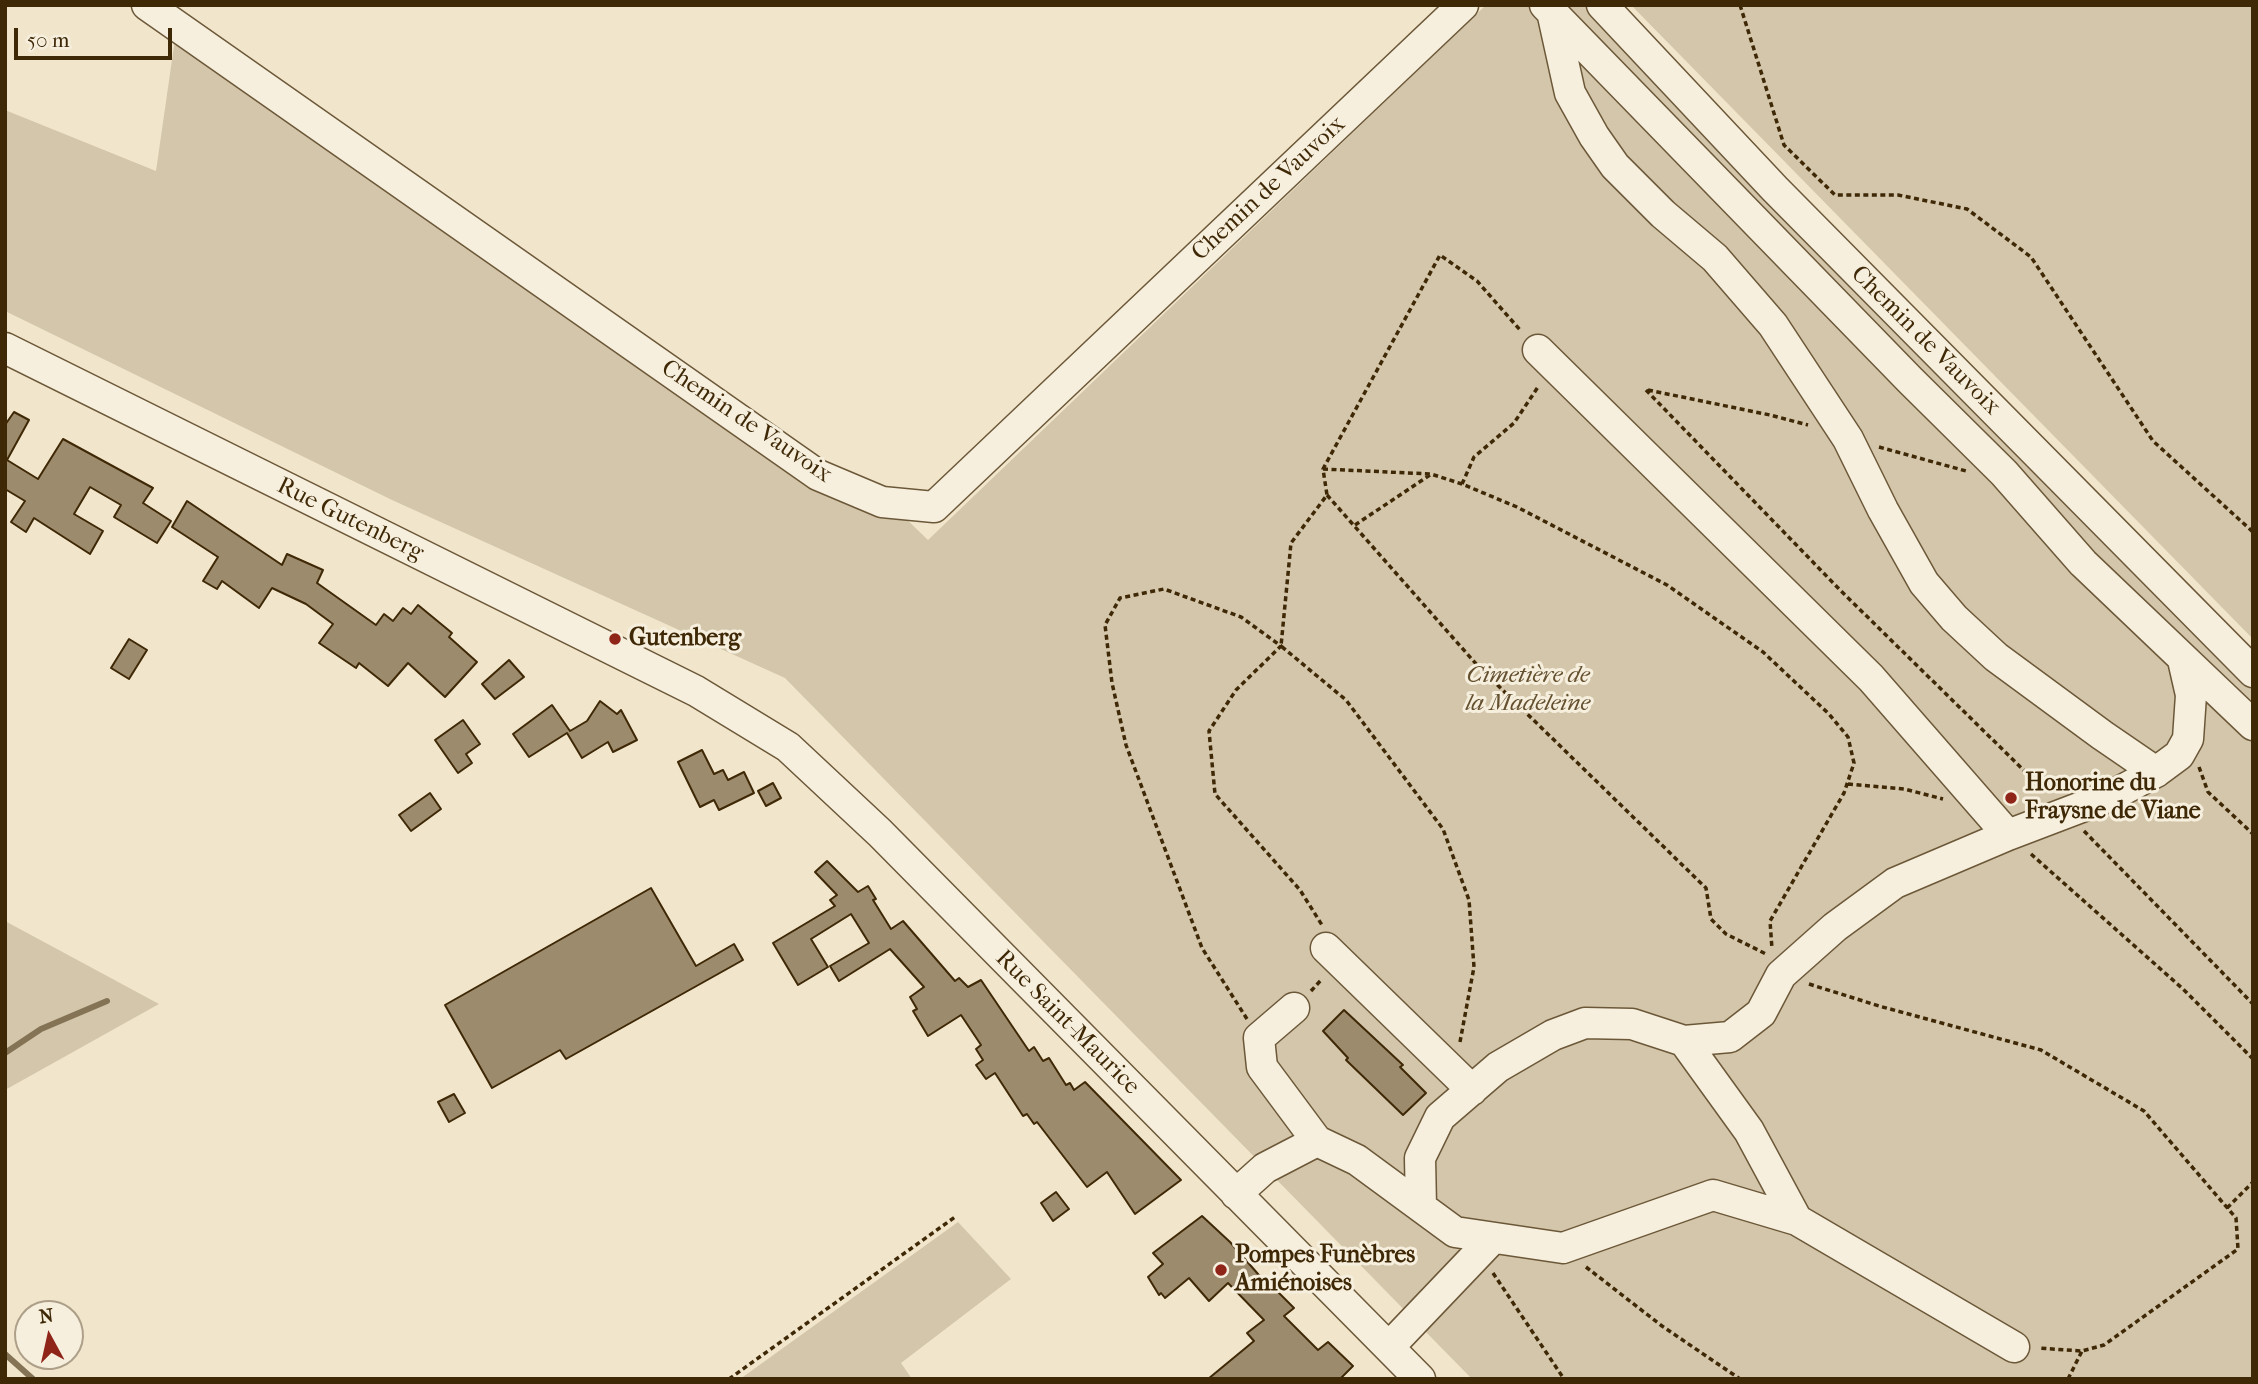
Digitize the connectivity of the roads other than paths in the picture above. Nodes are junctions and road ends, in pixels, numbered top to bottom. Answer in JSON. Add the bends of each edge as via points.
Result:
{"nodes":[{"id":1,"x":148,"y":5,"type":"edge"},
{"id":2,"x":1463,"y":5,"type":"edge"},
{"id":3,"x":1602,"y":5,"type":"edge"},
{"id":4,"x":1549,"y":10,"type":"edge"},
{"id":5,"x":5,"y":348,"type":"edge"},
{"id":6,"x":1538,"y":350,"type":"road end"},
{"id":7,"x":2183,"y":660,"type":"junction"},
{"id":8,"x":2253,"y":672,"type":"edge"},
{"id":9,"x":696,"y":691,"type":"joint"},
{"id":10,"x":2253,"y":725,"type":"edge"},
{"id":11,"x":2156,"y":772,"type":"junction"},
{"id":12,"x":2008,"y":835,"type":"junction"},
{"id":13,"x":1326,"y":948,"type":"road end"},
{"id":14,"x":1294,"y":1007,"type":"road end"},
{"id":15,"x":1730,"y":1037,"type":"junction"},
{"id":16,"x":1684,"y":1041,"type":"junction"},
{"id":17,"x":1715,"y":1083,"type":"junction"},
{"id":18,"x":1472,"y":1090,"type":"junction"},
{"id":19,"x":1317,"y":1140,"type":"junction"},
{"id":20,"x":1236,"y":1194,"type":"junction"},
{"id":21,"x":1420,"y":1207,"type":"junction"},
{"id":22,"x":1797,"y":1220,"type":"junction"},
{"id":23,"x":1485,"y":1246,"type":"junction"},
{"id":24,"x":1389,"y":1347,"type":"junction"},
{"id":25,"x":2014,"y":1347,"type":"dead end"},
{"id":26,"x":1420,"y":1379,"type":"edge"}],
"edges":[{"from":1,"to":2,"type":"street","name":"Chemin de Vauvoix","via":[[818,475],[882,502],[934,507]]},
{"from":3,"to":8,"type":"street","name":"Chemin de Vauvoix","via":[[1775,189]]},
{"from":4,"to":7,"type":"street","via":[[2004,473],[2083,563]]},
{"from":4,"to":11,"type":"street","via":[[1570,93],[1594,136],[1615,166],[1715,258],[1773,325],[1848,439],[1924,583],[1996,657]]},
{"from":5,"to":9,"type":"street","name":"Rue Gutenberg"},
{"from":6,"to":12,"type":"street","via":[[1871,678]]},
{"from":7,"to":10,"type":"street"},
{"from":7,"to":11,"type":"street","via":[[2191,695],[2188,739],[2179,755]]},
{"from":9,"to":20,"type":"street","name":"Rue Saint-Maurice","via":[[788,747],[880,833]]},
{"from":11,"to":12,"type":"street","via":[[2113,795]]},
{"from":12,"to":15,"type":"street","via":[[1895,883],[1864,904],[1781,975],[1761,1013]]},
{"from":13,"to":18,"type":"street"},
{"from":14,"to":19,"type":"street","via":[[1259,1038],[1262,1067]]},
{"from":15,"to":16,"type":"street"},
{"from":15,"to":17,"type":"street"},
{"from":16,"to":17,"type":"street"},
{"from":16,"to":18,"type":"street","via":[[1632,1024],[1585,1023],[1553,1035],[1499,1067]]},
{"from":17,"to":22,"type":"street","via":[[1749,1131]]},
{"from":18,"to":21,"type":"street","via":[[1440,1117],[1420,1157]]},
{"from":19,"to":20,"type":"street","via":[[1265,1168]]},
{"from":19,"to":21,"type":"street","via":[[1357,1160]]},
{"from":20,"to":24,"type":"street","name":"Rue Saint-Maurice"},
{"from":21,"to":23,"type":"street"},
{"from":22,"to":23,"type":"street","via":[[1713,1195],[1563,1248]]},
{"from":22,"to":25,"type":"street"},
{"from":23,"to":24,"type":"street"},
{"from":24,"to":26,"type":"street","name":"Rue Saint-Maurice"}]}
